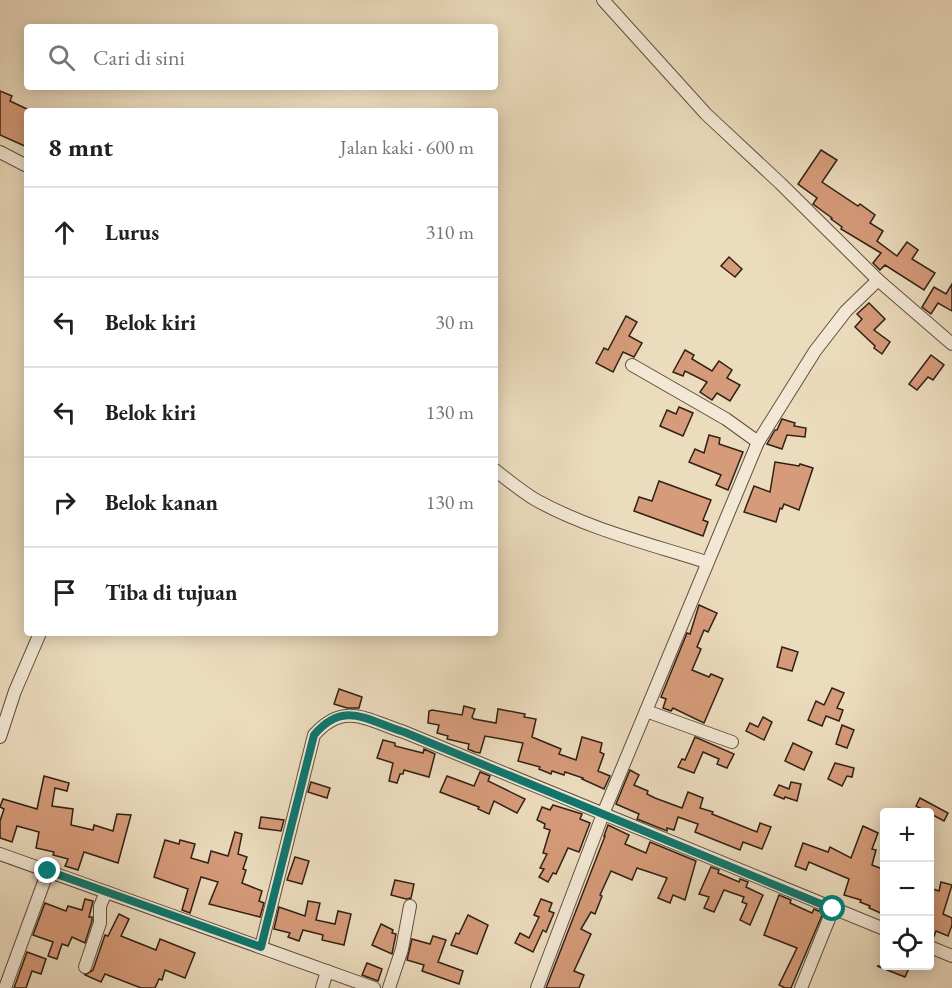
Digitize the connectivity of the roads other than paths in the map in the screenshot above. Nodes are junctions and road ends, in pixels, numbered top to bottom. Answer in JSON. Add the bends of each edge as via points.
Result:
{"nodes":[{"id":1,"x":603,"y":0,"type":"edge"},
{"id":2,"x":0,"y":152,"type":"edge"},
{"id":3,"x":24,"y":164,"type":"edge"},
{"id":4,"x":878,"y":280,"type":"junction"},
{"id":5,"x":952,"y":344,"type":"edge"},
{"id":6,"x":632,"y":365,"type":"dead end"},
{"id":7,"x":758,"y":442,"type":"junction"},
{"id":8,"x":498,"y":472,"type":"edge"},
{"id":9,"x":706,"y":562,"type":"junction"},
{"id":10,"x":39,"y":636,"type":"edge"},
{"id":11,"x":15,"y":691,"type":"junction"},
{"id":12,"x":0,"y":693,"type":"edge"},
{"id":13,"x":646,"y":711,"type":"junction"},
{"id":14,"x":0,"y":737,"type":"edge"},
{"id":15,"x":732,"y":742,"type":"dead end"},
{"id":16,"x":603,"y":814,"type":"junction"},
{"id":17,"x":0,"y":854,"type":"edge"},
{"id":18,"x":48,"y":871,"type":"junction"},
{"id":19,"x":105,"y":892,"type":"junction"},
{"id":20,"x":410,"y":906,"type":"dead end"},
{"id":21,"x":833,"y":909,"type":"junction"},
{"id":22,"x":880,"y":927,"type":"edge"},
{"id":23,"x":261,"y":947,"type":"junction"},
{"id":24,"x":934,"y":949,"type":"edge"},
{"id":25,"x":952,"y":956,"type":"edge"},
{"id":26,"x":85,"y":968,"type":"dead end"},
{"id":27,"x":327,"y":971,"type":"junction"},
{"id":28,"x":5,"y":988,"type":"edge"},
{"id":29,"x":322,"y":988,"type":"edge"},
{"id":30,"x":374,"y":988,"type":"edge"},
{"id":31,"x":389,"y":988,"type":"edge"},
{"id":32,"x":537,"y":988,"type":"edge"},
{"id":33,"x":801,"y":988,"type":"edge"}],
"edges":[{"from":1,"to":4,"type":"street","via":[[706,114]]},
{"from":2,"to":3,"type":"street"},
{"from":4,"to":5,"type":"street"},
{"from":4,"to":7,"type":"street","via":[[846,311],[815,351]]},
{"from":6,"to":7,"type":"street"},
{"from":7,"to":9,"type":"street"},
{"from":8,"to":9,"type":"street","via":[[550,507]]},
{"from":9,"to":13,"type":"street"},
{"from":10,"to":11,"type":"street"},
{"from":11,"to":12,"type":"street"},
{"from":11,"to":14,"type":"street"},
{"from":13,"to":15,"type":"street"},
{"from":13,"to":16,"type":"street"},
{"from":16,"to":21,"type":"street"},
{"from":16,"to":23,"type":"street","via":[[404,732],[350,714],[333,718],[314,735]]},
{"from":16,"to":32,"type":"street"},
{"from":17,"to":18,"type":"street"},
{"from":18,"to":19,"type":"street"},
{"from":18,"to":28,"type":"street"},
{"from":19,"to":23,"type":"street"},
{"from":19,"to":26,"type":"street","via":[[100,923]]},
{"from":20,"to":31,"type":"street"},
{"from":21,"to":22,"type":"street"},
{"from":21,"to":33,"type":"street"},
{"from":23,"to":27,"type":"street"},
{"from":24,"to":25,"type":"street"},
{"from":27,"to":29,"type":"street"},
{"from":27,"to":30,"type":"street"}]}
